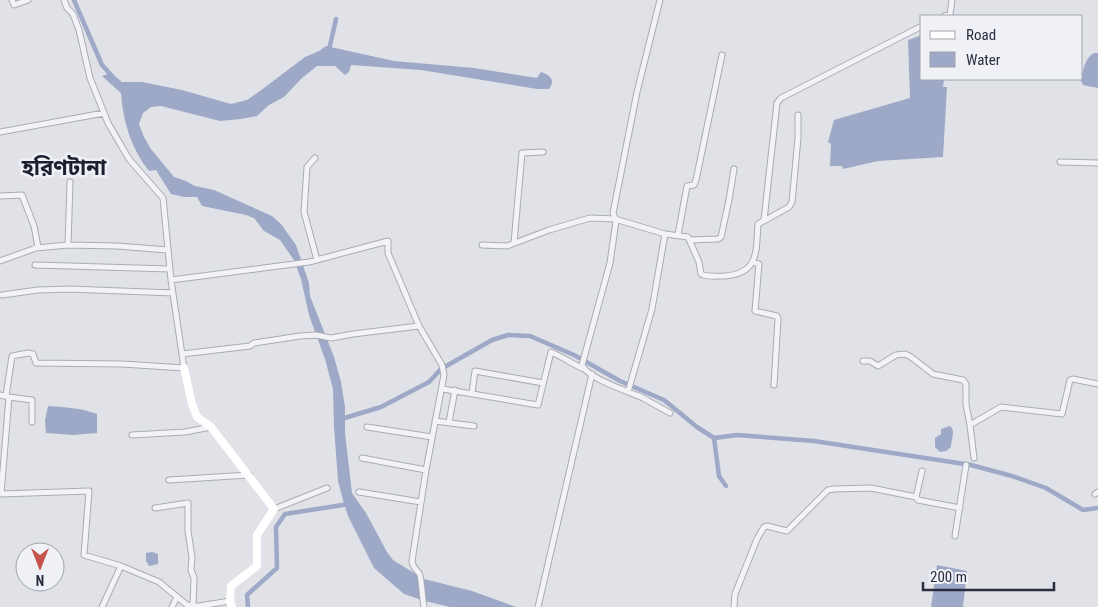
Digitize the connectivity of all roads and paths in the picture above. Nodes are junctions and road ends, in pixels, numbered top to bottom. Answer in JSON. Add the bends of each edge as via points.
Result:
{"nodes":[{"id":1,"x":12,"y":0,"type":"edge"},
{"id":2,"x":28,"y":0,"type":"edge"},
{"id":3,"x":64,"y":0,"type":"edge"},
{"id":4,"x":660,"y":0,"type":"edge"},
{"id":5,"x":952,"y":0,"type":"edge"},
{"id":6,"x":947,"y":15,"type":"edge"},
{"id":7,"x":920,"y":27,"type":"edge"},
{"id":8,"x":722,"y":55,"type":"dead end"},
{"id":9,"x":104,"y":112,"type":"junction"},
{"id":10,"x":798,"y":115,"type":"dead end"},
{"id":11,"x":0,"y":132,"type":"edge"},
{"id":12,"x":543,"y":152,"type":"dead end"},
{"id":13,"x":315,"y":158,"type":"dead end"},
{"id":14,"x":1060,"y":162,"type":"dead end"},
{"id":15,"x":1098,"y":163,"type":"edge"},
{"id":16,"x":734,"y":169,"type":"dead end"},
{"id":17,"x":70,"y":182,"type":"dead end"},
{"id":18,"x":0,"y":196,"type":"edge"},
{"id":19,"x":615,"y":219,"type":"junction"},
{"id":20,"x":764,"y":220,"type":"junction"},
{"id":21,"x":664,"y":234,"type":"junction"},
{"id":22,"x":678,"y":236,"type":"junction"},
{"id":23,"x":690,"y":240,"type":"junction"},
{"id":24,"x":514,"y":243,"type":"junction"},
{"id":25,"x":482,"y":244,"type":"dead end"},
{"id":26,"x":68,"y":245,"type":"junction"},
{"id":27,"x":38,"y":247,"type":"junction"},
{"id":28,"x":168,"y":250,"type":"junction"},
{"id":29,"x":317,"y":260,"type":"junction"},
{"id":30,"x":0,"y":261,"type":"edge"},
{"id":31,"x":753,"y":262,"type":"junction"},
{"id":32,"x":35,"y":265,"type":"dead end"},
{"id":33,"x":170,"y":269,"type":"junction"},
{"id":34,"x":171,"y":280,"type":"junction"},
{"id":35,"x":173,"y":293,"type":"junction"},
{"id":36,"x":2,"y":295,"type":"dead end"},
{"id":37,"x":420,"y":326,"type":"junction"},
{"id":38,"x":182,"y":354,"type":"junction"},
{"id":39,"x":863,"y":361,"type":"dead end"},
{"id":40,"x":583,"y":367,"type":"junction"},
{"id":41,"x":184,"y":368,"type":"junction"},
{"id":42,"x":592,"y":374,"type":"junction"},
{"id":43,"x":543,"y":384,"type":"junction"},
{"id":44,"x":1098,"y":384,"type":"edge"},
{"id":45,"x":774,"y":385,"type":"dead end"},
{"id":46,"x":443,"y":389,"type":"junction"},
{"id":47,"x":456,"y":390,"type":"junction"},
{"id":48,"x":628,"y":392,"type":"junction"},
{"id":49,"x":472,"y":393,"type":"junction"},
{"id":50,"x":0,"y":395,"type":"edge"},
{"id":51,"x":8,"y":396,"type":"junction"},
{"id":52,"x":670,"y":413,"type":"dead end"},
{"id":53,"x":435,"y":421,"type":"junction"},
{"id":54,"x":32,"y":422,"type":"dead end"},
{"id":55,"x":449,"y":422,"type":"junction"},
{"id":56,"x":970,"y":425,"type":"junction"},
{"id":57,"x":474,"y":426,"type":"dead end"},
{"id":58,"x":211,"y":427,"type":"junction"},
{"id":59,"x":368,"y":427,"type":"dead end"},
{"id":60,"x":132,"y":435,"type":"dead end"},
{"id":61,"x":432,"y":437,"type":"junction"},
{"id":62,"x":362,"y":458,"type":"dead end"},
{"id":63,"x":974,"y":458,"type":"dead end"},
{"id":64,"x":966,"y":464,"type":"dead end"},
{"id":65,"x":426,"y":470,"type":"junction"},
{"id":66,"x":922,"y":472,"type":"dead end"},
{"id":67,"x":249,"y":475,"type":"junction"},
{"id":68,"x":169,"y":480,"type":"dead end"},
{"id":69,"x":328,"y":488,"type":"dead end"},
{"id":70,"x":359,"y":492,"type":"dead end"},
{"id":71,"x":1,"y":494,"type":"edge"},
{"id":72,"x":916,"y":497,"type":"junction"},
{"id":73,"x":421,"y":502,"type":"junction"},
{"id":74,"x":155,"y":508,"type":"dead end"},
{"id":75,"x":960,"y":508,"type":"junction"},
{"id":76,"x":274,"y":509,"type":"junction"},
{"id":77,"x":955,"y":536,"type":"dead end"},
{"id":78,"x":121,"y":566,"type":"junction"},
{"id":79,"x":177,"y":597,"type":"junction"},
{"id":80,"x":231,"y":604,"type":"edge"},
{"id":81,"x":423,"y":605,"type":"edge"},
{"id":82,"x":193,"y":606,"type":"junction"},
{"id":83,"x":102,"y":607,"type":"edge"},
{"id":84,"x":172,"y":607,"type":"edge"},
{"id":85,"x":538,"y":607,"type":"edge"},
{"id":86,"x":734,"y":607,"type":"edge"}],
"edges":[{"from":1,"to":2,"type":"street","via":[[14,5]]},
{"from":3,"to":9,"type":"street","via":[[73,14],[90,78]]},
{"from":4,"to":19,"type":"street","via":[[637,92],[613,213]]},
{"from":5,"to":6,"type":"street","via":[[950,14]]},
{"from":7,"to":20,"type":"street","via":[[777,102]]},
{"from":8,"to":22,"type":"street","via":[[696,180],[694,185],[687,186]]},
{"from":9,"to":11,"type":"street"},
{"from":9,"to":28,"type":"street","via":[[129,159],[163,198]]},
{"from":10,"to":20,"type":"street","via":[[792,202],[789,208]]},
{"from":12,"to":24,"type":"street","via":[[522,153]]},
{"from":13,"to":29,"type":"street","via":[[307,167],[304,212]]},
{"from":14,"to":15,"type":"street"},
{"from":16,"to":23,"type":"street","via":[[721,237],[718,240]]},
{"from":17,"to":26,"type":"street"},
{"from":18,"to":27,"type":"street","via":[[22,195]]},
{"from":19,"to":21,"type":"street"},
{"from":19,"to":24,"type":"street","via":[[590,218]]},
{"from":19,"to":40,"type":"street","via":[[610,262]]},
{"from":20,"to":31,"type":"street","via":[[758,224]]},
{"from":21,"to":22,"type":"street"},
{"from":21,"to":48,"type":"street","via":[[652,309]]},
{"from":22,"to":23,"type":"street"},
{"from":23,"to":31,"type":"street","via":[[703,276],[737,275]]},
{"from":24,"to":25,"type":"street","via":[[507,246]]},
{"from":26,"to":27,"type":"street"},
{"from":26,"to":28,"type":"street"},
{"from":27,"to":30,"type":"street"},
{"from":28,"to":33,"type":"street"},
{"from":29,"to":34,"type":"street"},
{"from":29,"to":37,"type":"street","via":[[388,241],[388,253]]},
{"from":31,"to":45,"type":"street","via":[[759,264],[755,311],[778,318]]},
{"from":32,"to":33,"type":"street"},
{"from":33,"to":34,"type":"street"},
{"from":34,"to":35,"type":"street"},
{"from":35,"to":36,"type":"street","via":[[70,289]]},
{"from":35,"to":38,"type":"street"},
{"from":37,"to":38,"type":"street","via":[[330,338],[300,336]]},
{"from":37,"to":46,"type":"street","via":[[442,364]]},
{"from":38,"to":41,"type":"street"},
{"from":39,"to":56,"type":"street","via":[[878,366],[896,355],[905,354],[933,374],[963,380]]},
{"from":40,"to":42,"type":"street"},
{"from":40,"to":43,"type":"street","via":[[551,352]]},
{"from":41,"to":51,"type":"street","via":[[36,364],[33,354],[28,353],[12,356]]},
{"from":41,"to":58,"type":"street","via":[[197,417]]},
{"from":42,"to":48,"type":"street"},
{"from":42,"to":85,"type":"street"},
{"from":43,"to":49,"type":"street","via":[[538,405]]},
{"from":43,"to":49,"type":"street","via":[[475,371]]},
{"from":44,"to":56,"type":"street","via":[[1070,380],[1062,414],[1001,407]]},
{"from":46,"to":47,"type":"street"},
{"from":46,"to":53,"type":"street"},
{"from":47,"to":49,"type":"street"},
{"from":47,"to":55,"type":"street"},
{"from":48,"to":52,"type":"street"},
{"from":50,"to":51,"type":"street"},
{"from":51,"to":54,"type":"street","via":[[32,400]]},
{"from":51,"to":71,"type":"street"},
{"from":53,"to":55,"type":"street"},
{"from":53,"to":61,"type":"street"},
{"from":55,"to":57,"type":"street"},
{"from":56,"to":63,"type":"street"},
{"from":58,"to":60,"type":"street"},
{"from":58,"to":67,"type":"street"},
{"from":59,"to":61,"type":"street"},
{"from":61,"to":65,"type":"street"},
{"from":62,"to":65,"type":"street"},
{"from":64,"to":75,"type":"street"},
{"from":65,"to":73,"type":"street"},
{"from":66,"to":72,"type":"street"},
{"from":67,"to":68,"type":"street"},
{"from":67,"to":76,"type":"street"},
{"from":69,"to":76,"type":"street"},
{"from":70,"to":73,"type":"street"},
{"from":71,"to":78,"type":"street","via":[[89,491],[84,555]]},
{"from":72,"to":75,"type":"street"},
{"from":72,"to":86,"type":"street","via":[[871,488],[834,488],[828,490],[787,531],[764,527],[735,594]]},
{"from":73,"to":81,"type":"street","via":[[412,566],[421,576]]},
{"from":74,"to":82,"type":"street","via":[[188,503]]},
{"from":75,"to":77,"type":"street"},
{"from":76,"to":80,"type":"street","via":[[257,535],[256,566],[231,586]]},
{"from":78,"to":79,"type":"street","via":[[159,582]]},
{"from":78,"to":83,"type":"street"},
{"from":79,"to":82,"type":"street"},
{"from":79,"to":84,"type":"street"},
{"from":80,"to":82,"type":"street"}]}
